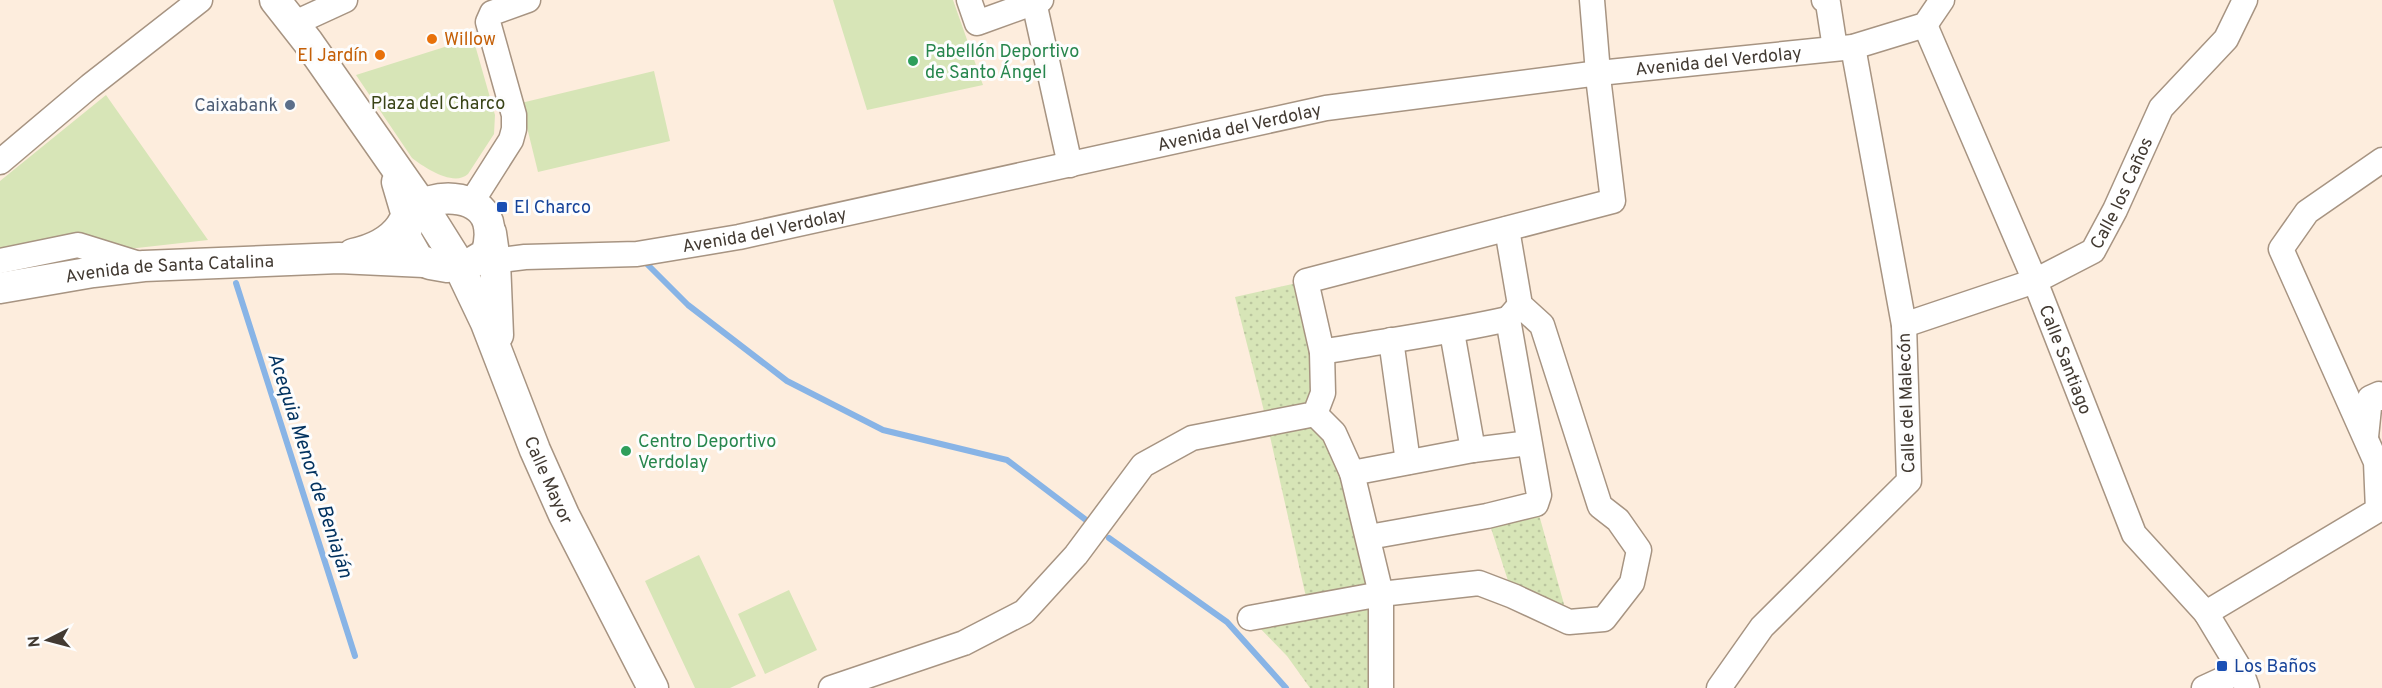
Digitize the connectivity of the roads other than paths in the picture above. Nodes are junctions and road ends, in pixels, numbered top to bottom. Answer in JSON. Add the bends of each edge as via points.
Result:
{"nodes":[{"id":1,"x":200,"y":0,"type":"edge"},
{"id":2,"x":275,"y":0,"type":"edge"},
{"id":3,"x":345,"y":0,"type":"edge"},
{"id":4,"x":528,"y":0,"type":"edge"},
{"id":5,"x":969,"y":0,"type":"edge"},
{"id":6,"x":1592,"y":0,"type":"edge"},
{"id":7,"x":1824,"y":0,"type":"edge"},
{"id":8,"x":1942,"y":0,"type":"edge"},
{"id":9,"x":2245,"y":0,"type":"edge"},
{"id":10,"x":1037,"y":1,"type":"edge"},
{"id":11,"x":295,"y":23,"type":"junction"},
{"id":12,"x":1925,"y":25,"type":"junction"},
{"id":13,"x":1844,"y":47,"type":"junction"},
{"id":14,"x":1599,"y":73,"type":"junction"},
{"id":15,"x":2382,"y":160,"type":"edge"},
{"id":16,"x":0,"y":162,"type":"edge"},
{"id":17,"x":1070,"y":165,"type":"junction"},
{"id":18,"x":471,"y":203,"type":"junction"},
{"id":19,"x":414,"y":211,"type":"junction"},
{"id":20,"x":1507,"y":229,"type":"junction"},
{"id":21,"x":481,"y":251,"type":"junction"},
{"id":22,"x":339,"y":258,"type":"junction"},
{"id":23,"x":0,"y":261,"type":"edge"},
{"id":24,"x":424,"y":262,"type":"junction"},
{"id":25,"x":144,"y":266,"type":"junction"},
{"id":26,"x":2036,"y":281,"type":"junction"},
{"id":27,"x":0,"y":288,"type":"edge"},
{"id":28,"x":1514,"y":312,"type":"junction"},
{"id":29,"x":1904,"y":325,"type":"junction"},
{"id":30,"x":1452,"y":332,"type":"junction"},
{"id":31,"x":1391,"y":340,"type":"junction"},
{"id":32,"x":1322,"y":352,"type":"junction"},
{"id":33,"x":2382,"y":398,"type":"edge"},
{"id":34,"x":1315,"y":414,"type":"junction"},
{"id":35,"x":2366,"y":439,"type":"junction"},
{"id":36,"x":1529,"y":442,"type":"junction"},
{"id":37,"x":1473,"y":450,"type":"junction"},
{"id":38,"x":1408,"y":462,"type":"junction"},
{"id":39,"x":1352,"y":473,"type":"junction"},
{"id":40,"x":1369,"y":537,"type":"junction"},
{"id":41,"x":1381,"y":594,"type":"junction"},
{"id":42,"x":2206,"y":613,"type":"junction"},
{"id":43,"x":1250,"y":618,"type":"dead end"},
{"id":44,"x":2244,"y":680,"type":"edge"},
{"id":45,"x":653,"y":688,"type":"edge"},
{"id":46,"x":831,"y":688,"type":"edge"},
{"id":47,"x":1381,"y":688,"type":"edge"},
{"id":48,"x":1719,"y":688,"type":"edge"},
{"id":49,"x":2204,"y":688,"type":"edge"}],
"edges":[{"from":1,"to":16,"type":"street"},
{"from":2,"to":11,"type":"main road"},
{"from":3,"to":11,"type":"street"},
{"from":4,"to":18,"type":"street","via":[[489,16],[514,115],[514,129]]},
{"from":5,"to":10,"type":"street","via":[[977,23]]},
{"from":6,"to":14,"type":"street"},
{"from":7,"to":13,"type":"street","name":"Calle del Malecón"},
{"from":8,"to":12,"type":"street"},
{"from":9,"to":26,"type":"street","name":"Calle los Caños","via":[[2226,39],[2161,108],[2093,251]]},
{"from":10,"to":17,"type":"street"},
{"from":11,"to":19,"type":"main road","via":[[376,140]]},
{"from":12,"to":13,"type":"street","name":"Avenida del Verdolay"},
{"from":12,"to":26,"type":"street","name":"Calle Santiago"},
{"from":13,"to":14,"type":"street","name":"Avenida del Verdolay"},
{"from":13,"to":29,"type":"street","name":"Calle del Malecón"},
{"from":14,"to":17,"type":"street","name":"Avenida del Verdolay","via":[[1326,108]]},
{"from":14,"to":20,"type":"street","via":[[1613,201]]},
{"from":15,"to":35,"type":"street","via":[[2307,212],[2281,249]]},
{"from":17,"to":21,"type":"street","name":"Avenida del Verdolay","via":[[739,237],[637,254],[525,257]]},
{"from":18,"to":19,"type":"main road","via":[[453,199]]},
{"from":18,"to":21,"type":"main road","via":[[481,209]]},
{"from":19,"to":21,"type":"main road"},
{"from":19,"to":22,"type":"main road","name":"Avenida de Santa Catalina","via":[[397,232],[377,246]]},
{"from":19,"to":24,"type":"main road","via":[[406,238]]},
{"from":20,"to":28,"type":"street"},
{"from":20,"to":32,"type":"street","via":[[1306,281]]},
{"from":21,"to":24,"type":"main road","via":[[438,266]]},
{"from":21,"to":45,"type":"main road","name":"Calle Mayor","via":[[498,356],[564,515]]},
{"from":22,"to":24,"type":"main road","name":"Avenida de Santa Catalina"},
{"from":22,"to":25,"type":"main road","name":"Avenida de Santa Catalina"},
{"from":23,"to":25,"type":"street","via":[[78,245]]},
{"from":25,"to":27,"type":"main road","name":"Avenida de Santa Catalina"},
{"from":26,"to":29,"type":"street","name":"Calle los Caños"},
{"from":26,"to":42,"type":"street","name":"Calle Santiago","via":[[2134,534]]},
{"from":28,"to":30,"type":"street"},
{"from":28,"to":36,"type":"street"},
{"from":28,"to":41,"type":"street","via":[[1542,325],[1600,506],[1617,520],[1639,550],[1632,584],[1604,619],[1569,622],[1479,584]]},
{"from":29,"to":48,"type":"street","name":"Calle del Malecón","via":[[1909,481],[1762,627]]},
{"from":30,"to":31,"type":"street"},
{"from":30,"to":37,"type":"street"},
{"from":31,"to":32,"type":"street"},
{"from":31,"to":38,"type":"street"},
{"from":32,"to":34,"type":"street","via":[[1323,393]]},
{"from":33,"to":35,"type":"street","via":[[2379,394],[2370,398]]},
{"from":34,"to":39,"type":"street","via":[[1334,433]]},
{"from":34,"to":46,"type":"street","via":[[1192,438],[1143,465],[1076,555],[1024,612],[964,643]]},
{"from":35,"to":42,"type":"street","via":[[2376,462],[2378,510]]},
{"from":36,"to":37,"type":"street"},
{"from":36,"to":40,"type":"street","via":[[1539,495],[1536,504]]},
{"from":37,"to":38,"type":"street"},
{"from":38,"to":39,"type":"street"},
{"from":39,"to":40,"type":"street"},
{"from":40,"to":41,"type":"street"},
{"from":41,"to":43,"type":"street"},
{"from":41,"to":47,"type":"street"},
{"from":42,"to":44,"type":"street","name":"Calle Santiago"},
{"from":44,"to":49,"type":"street"}]}
